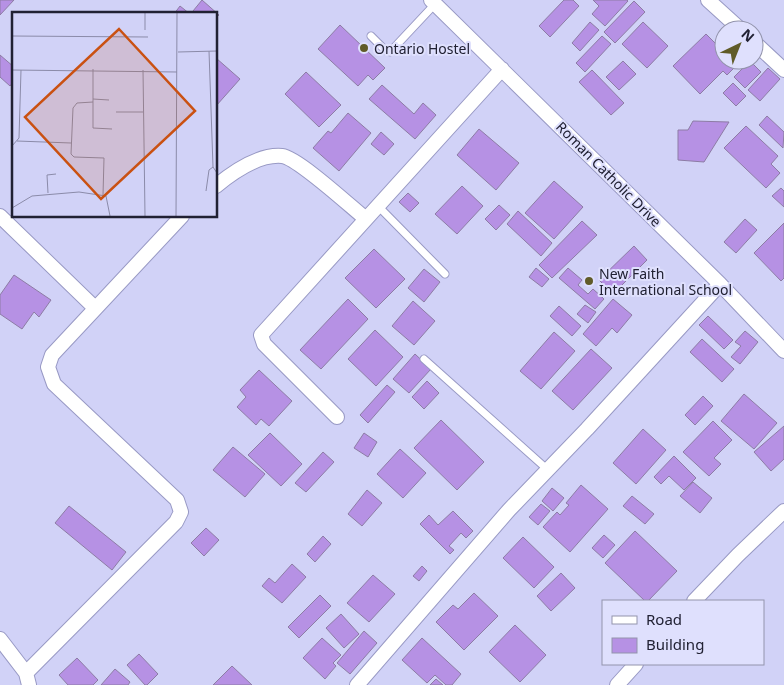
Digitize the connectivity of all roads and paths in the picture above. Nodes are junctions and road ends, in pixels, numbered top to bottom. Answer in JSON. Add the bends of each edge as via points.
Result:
{"nodes":[{"id":1,"x":708,"y":0,"type":"edge"},
{"id":2,"x":433,"y":2,"type":"edge"},
{"id":3,"x":729,"y":20,"type":"edge"},
{"id":4,"x":371,"y":36,"type":"dead end"},
{"id":5,"x":764,"y":51,"type":"edge"},
{"id":6,"x":502,"y":69,"type":"junction"},
{"id":7,"x":784,"y":70,"type":"edge"},
{"id":8,"x":218,"y":185,"type":"edge"},
{"id":9,"x":378,"y":206,"type":"junction"},
{"id":10,"x":0,"y":216,"type":"edge"},
{"id":11,"x":180,"y":218,"type":"edge"},
{"id":12,"x":366,"y":219,"type":"junction"},
{"id":13,"x":445,"y":274,"type":"dead end"},
{"id":14,"x":720,"y":284,"type":"junction"},
{"id":15,"x":95,"y":308,"type":"junction"},
{"id":16,"x":784,"y":351,"type":"edge"},
{"id":17,"x":424,"y":359,"type":"dead end"},
{"id":18,"x":337,"y":417,"type":"dead end"},
{"id":19,"x":548,"y":470,"type":"junction"},
{"id":20,"x":784,"y":511,"type":"edge"},
{"id":21,"x":695,"y":600,"type":"edge"},
{"id":22,"x":0,"y":640,"type":"edge"},
{"id":23,"x":635,"y":665,"type":"edge"},
{"id":24,"x":28,"y":679,"type":"edge"},
{"id":25,"x":357,"y":685,"type":"edge"},
{"id":26,"x":617,"y":685,"type":"edge"}],
"edges":[{"from":1,"to":3,"type":"street"},
{"from":2,"to":4,"type":"lane","via":[[390,52]]},
{"from":2,"to":6,"type":"street","name":"Roman Catholic Drive"},
{"from":5,"to":7,"type":"street"},
{"from":6,"to":9,"type":"street"},
{"from":6,"to":14,"type":"street","name":"Roman Catholic Drive"},
{"from":8,"to":12,"type":"street","via":[[251,164],[272,156],[283,156],[303,167]]},
{"from":9,"to":12,"type":"street"},
{"from":9,"to":13,"type":"lane"},
{"from":10,"to":15,"type":"street"},
{"from":11,"to":15,"type":"street"},
{"from":12,"to":18,"type":"street","via":[[261,335],[264,344]]},
{"from":14,"to":16,"type":"street","name":"Roman Catholic Drive"},
{"from":14,"to":19,"type":"street"},
{"from":15,"to":24,"type":"street","via":[[52,355],[48,367],[54,384],[177,500],[182,512]]},
{"from":17,"to":19,"type":"lane"},
{"from":19,"to":25,"type":"street","via":[[509,510]]},
{"from":20,"to":21,"type":"street"},
{"from":22,"to":24,"type":"street"},
{"from":23,"to":26,"type":"street"}]}
